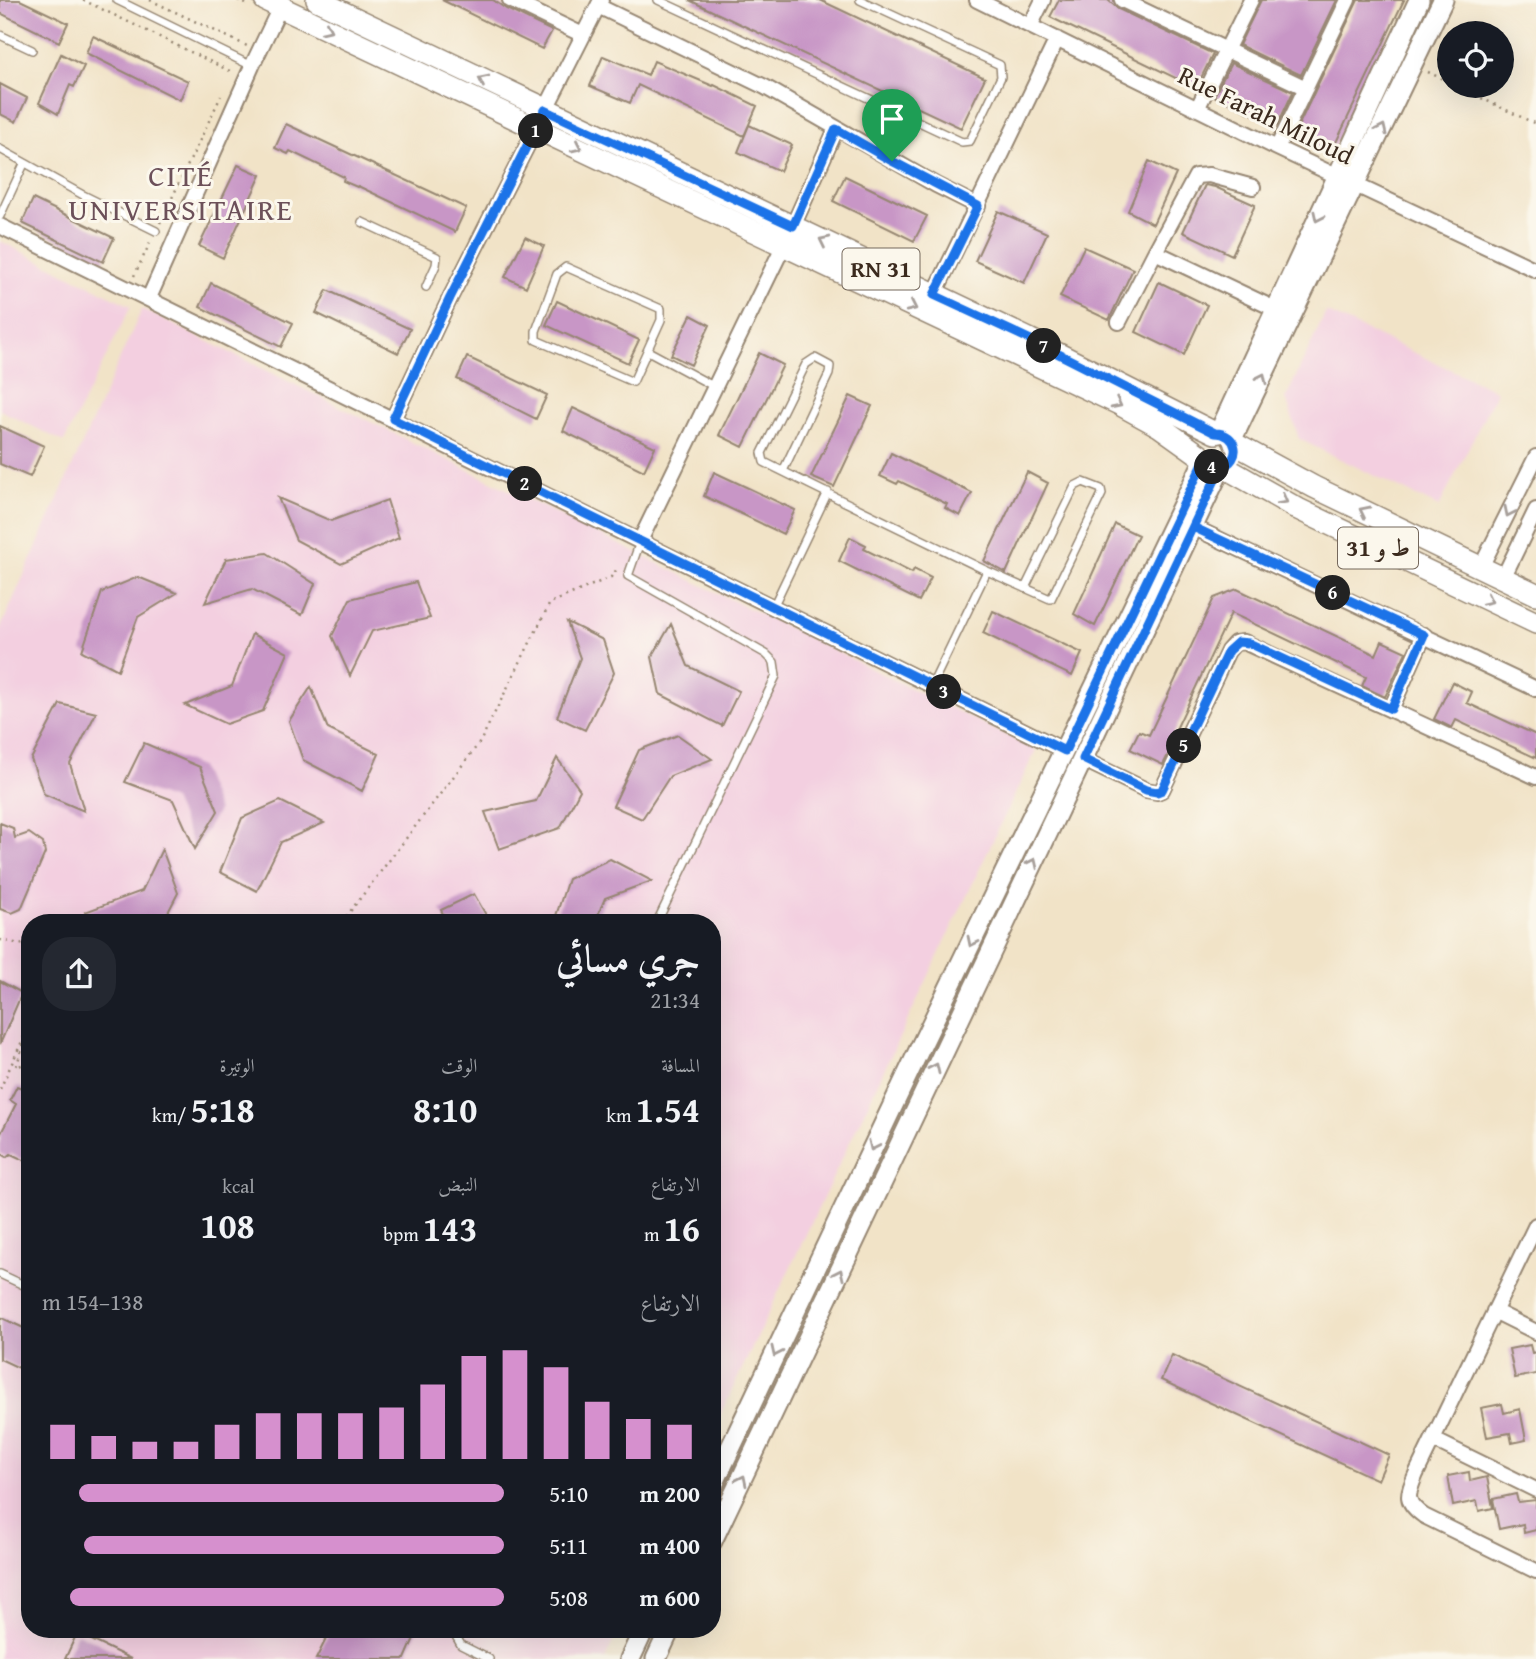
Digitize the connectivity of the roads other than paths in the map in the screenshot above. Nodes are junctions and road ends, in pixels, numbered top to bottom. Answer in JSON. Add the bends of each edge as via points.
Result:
{"nodes":[{"id":1,"x":117,"y":0,"type":"edge"},
{"id":2,"x":317,"y":0,"type":"edge"},
{"id":3,"x":510,"y":0,"type":"edge"},
{"id":4,"x":658,"y":0,"type":"edge"},
{"id":5,"x":860,"y":0,"type":"edge"},
{"id":6,"x":977,"y":0,"type":"edge"},
{"id":7,"x":1043,"y":0,"type":"edge"},
{"id":8,"x":1122,"y":0,"type":"edge"},
{"id":9,"x":1233,"y":0,"type":"edge"},
{"id":10,"x":1348,"y":0,"type":"edge"},
{"id":11,"x":1419,"y":0,"type":"edge"},
{"id":12,"x":1443,"y":0,"type":"edge"},
{"id":13,"x":599,"y":3,"type":"edge"},
{"id":14,"x":271,"y":4,"type":"edge"},
{"id":15,"x":1250,"y":4,"type":"edge"},
{"id":16,"x":1030,"y":26,"type":"junction"},
{"id":17,"x":0,"y":35,"type":"edge"},
{"id":18,"x":583,"y":35,"type":"junction"},
{"id":19,"x":1057,"y":39,"type":"junction"},
{"id":20,"x":32,"y":50,"type":"dead end"},
{"id":21,"x":1227,"y":51,"type":"junction"},
{"id":22,"x":252,"y":66,"type":"junction"},
{"id":23,"x":1306,"y":88,"type":"junction"},
{"id":24,"x":1197,"y":109,"type":"junction"},
{"id":25,"x":541,"y":119,"type":"junction"},
{"id":26,"x":836,"y":129,"type":"junction"},
{"id":27,"x":1276,"y":148,"type":"junction"},
{"id":28,"x":0,"y":149,"type":"edge"},
{"id":29,"x":24,"y":164,"type":"junction"},
{"id":30,"x":1346,"y":181,"type":"junction"},
{"id":31,"x":1253,"y":187,"type":"dead end"},
{"id":32,"x":978,"y":206,"type":"junction"},
{"id":33,"x":0,"y":216,"type":"edge"},
{"id":34,"x":362,"y":222,"type":"dead end"},
{"id":35,"x":0,"y":226,"type":"edge"},
{"id":36,"x":156,"y":231,"type":"road end"},
{"id":37,"x":789,"y":236,"type":"junction"},
{"id":38,"x":1155,"y":252,"type":"junction"},
{"id":39,"x":1536,"y":270,"type":"edge"},
{"id":40,"x":426,"y":287,"type":"dead end"},
{"id":41,"x":934,"y":295,"type":"junction"},
{"id":42,"x":149,"y":298,"type":"junction"},
{"id":43,"x":1275,"y":309,"type":"junction"},
{"id":44,"x":1119,"y":322,"type":"dead end"},
{"id":45,"x":648,"y":351,"type":"junction"},
{"id":46,"x":716,"y":387,"type":"junction"},
{"id":47,"x":393,"y":419,"type":"junction"},
{"id":48,"x":1225,"y":437,"type":"junction"},
{"id":49,"x":1536,"y":457,"type":"edge"},
{"id":50,"x":1212,"y":463,"type":"junction"},
{"id":51,"x":783,"y":471,"type":"junction"},
{"id":52,"x":828,"y":492,"type":"junction"},
{"id":53,"x":1536,"y":510,"type":"edge"},
{"id":54,"x":1193,"y":527,"type":"junction"},
{"id":55,"x":640,"y":541,"type":"junction"},
{"id":56,"x":1481,"y":567,"type":"junction"},
{"id":57,"x":988,"y":571,"type":"junction"},
{"id":58,"x":1503,"y":578,"type":"junction"},
{"id":59,"x":1025,"y":588,"type":"junction"},
{"id":60,"x":1536,"y":594,"type":"edge"},
{"id":61,"x":773,"y":607,"type":"junction"},
{"id":62,"x":1536,"y":623,"type":"edge"},
{"id":63,"x":1424,"y":635,"type":"junction"},
{"id":64,"x":932,"y":686,"type":"junction"},
{"id":65,"x":1536,"y":689,"type":"edge"},
{"id":66,"x":1391,"y":709,"type":"junction"},
{"id":67,"x":1074,"y":755,"type":"junction"},
{"id":68,"x":1536,"y":777,"type":"edge"},
{"id":69,"x":661,"y":914,"type":"edge"},
{"id":70,"x":1536,"y":1225,"type":"edge"},
{"id":71,"x":0,"y":1274,"type":"edge"},
{"id":72,"x":21,"y":1284,"type":"edge"},
{"id":73,"x":1494,"y":1311,"type":"junction"},
{"id":74,"x":1536,"y":1332,"type":"edge"},
{"id":75,"x":1434,"y":1440,"type":"junction"},
{"id":76,"x":721,"y":1468,"type":"edge"},
{"id":77,"x":1536,"y":1490,"type":"edge"},
{"id":78,"x":721,"y":1521,"type":"edge"},
{"id":79,"x":1536,"y":1571,"type":"edge"},
{"id":80,"x":457,"y":1638,"type":"edge"},
{"id":81,"x":640,"y":1638,"type":"edge"},
{"id":82,"x":666,"y":1638,"type":"edge"},
{"id":83,"x":489,"y":1659,"type":"edge"},
{"id":84,"x":630,"y":1659,"type":"edge"},
{"id":85,"x":656,"y":1659,"type":"edge"}],
"edges":[{"from":1,"to":22,"type":"lane"},
{"from":25,"to":2,"type":"main road","number":"RN 31","one_way":true},
{"from":3,"to":18,"type":"street"},
{"from":4,"to":5,"type":"lane","via":[[962,142],[971,141],[1001,77],[1000,65]]},
{"from":6,"to":16,"type":"street","name":"Rue Farah Miloud"},
{"from":7,"to":16,"type":"street"},
{"from":8,"to":21,"type":"street"},
{"from":9,"to":15,"type":"street"},
{"from":10,"to":23,"type":"street"},
{"from":11,"to":30,"type":"main road"},
{"from":30,"to":12,"type":"main road","one_way":true},
{"from":13,"to":18,"type":"street"},
{"from":13,"to":26,"type":"street","via":[[765,87]]},
{"from":14,"to":22,"type":"street"},
{"from":14,"to":25,"type":"main road","one_way":true},
{"from":15,"to":21,"type":"street"},
{"from":16,"to":19,"type":"street","name":"Rue Farah Miloud"},
{"from":17,"to":20,"type":"lane"},
{"from":18,"to":25,"type":"street"},
{"from":19,"to":24,"type":"street","name":"Rue Farah Miloud"},
{"from":19,"to":32,"type":"street"},
{"from":21,"to":23,"type":"street"},
{"from":21,"to":24,"type":"street"},
{"from":22,"to":42,"type":"street"},
{"from":23,"to":27,"type":"street"},
{"from":24,"to":27,"type":"street","name":"Rue Farah Miloud"},
{"from":25,"to":37,"type":"main road","number":"RN 31"},
{"from":25,"to":47,"type":"street"},
{"from":26,"to":32,"type":"street"},
{"from":26,"to":37,"type":"street"},
{"from":27,"to":30,"type":"street","name":"Rue Farah Miloud"},
{"from":28,"to":29,"type":"lane"},
{"from":29,"to":33,"type":"lane"},
{"from":29,"to":36,"type":"lane"},
{"from":30,"to":39,"type":"street","name":"Rue Farah Miloud"},
{"from":30,"to":43,"type":"main road","one_way":true},
{"from":48,"to":30,"type":"main road","one_way":true},
{"from":31,"to":38,"type":"street","via":[[1196,176]]},
{"from":32,"to":41,"type":"street"},
{"from":34,"to":40,"type":"lane","via":[[437,257]]},
{"from":35,"to":42,"type":"street"},
{"from":41,"to":37,"type":"main road","number":"RN 31","one_way":true},
{"from":37,"to":46,"type":"street"},
{"from":37,"to":50,"type":"main road","one_way":true,"via":[[1119,404]]},
{"from":38,"to":43,"type":"street"},
{"from":38,"to":44,"type":"street"},
{"from":41,"to":48,"type":"main road","number":"RN 31"},
{"from":42,"to":47,"type":"street"},
{"from":43,"to":48,"type":"main road"},
{"from":45,"to":45,"type":"lane","via":[[661,309],[572,269],[561,269],[536,331],[539,343],[629,382],[636,378]]},
{"from":45,"to":46,"type":"lane"},
{"from":46,"to":55,"type":"street"},
{"from":47,"to":55,"type":"street"},
{"from":48,"to":50,"type":"main road","via":[[1233,460]]},
{"from":48,"to":50,"type":"main road","via":[[1203,440],[1201,445]]},
{"from":56,"to":48,"type":"main road","number":"RN 31","one_way":true,"via":[[1314,487]]},
{"from":49,"to":56,"type":"street","one_way":true},
{"from":50,"to":54,"type":"main road"},
{"from":50,"to":62,"type":"main road","number":"ط و 31","one_way":true,"via":[[1368,544]]},
{"from":50,"to":67,"type":"main road"},
{"from":51,"to":51,"type":"lane","via":[[764,462],[762,453],[806,364],[815,358],[830,366],[830,374]]},
{"from":51,"to":52,"type":"lane"},
{"from":52,"to":57,"type":"lane"},
{"from":52,"to":61,"type":"lane"},
{"from":53,"to":58,"type":"street"},
{"from":54,"to":63,"type":"street"},
{"from":54,"to":67,"type":"main road"},
{"from":55,"to":61,"type":"street"},
{"from":55,"to":69,"type":"lane","via":[[628,576],[766,654],[774,662],[776,676]]},
{"from":56,"to":58,"type":"main road","number":"RN 31"},
{"from":57,"to":59,"type":"lane"},
{"from":57,"to":64,"type":"lane"},
{"from":58,"to":60,"type":"main road","number":"RN 31"},
{"from":59,"to":59,"type":"lane","via":[[1051,599],[1101,489],[1078,482]]},
{"from":61,"to":64,"type":"street"},
{"from":63,"to":65,"type":"street"},
{"from":63,"to":66,"type":"street"},
{"from":64,"to":67,"type":"street"},
{"from":66,"to":67,"type":"street","via":[[1238,642],[1228,651],[1162,790],[1146,790]]},
{"from":66,"to":68,"type":"street"},
{"from":67,"to":76,"type":"main road","one_way":true,"via":[[921,1046]]},
{"from":78,"to":67,"type":"main road","one_way":true},
{"from":70,"to":73,"type":"street"},
{"from":71,"to":72,"type":"lane"},
{"from":73,"to":74,"type":"street"},
{"from":73,"to":75,"type":"street"},
{"from":75,"to":77,"type":"street"},
{"from":75,"to":79,"type":"street","via":[[1410,1489],[1413,1508]]},
{"from":80,"to":83,"type":"lane"},
{"from":81,"to":84,"type":"main road"},
{"from":82,"to":85,"type":"main road"}]}
